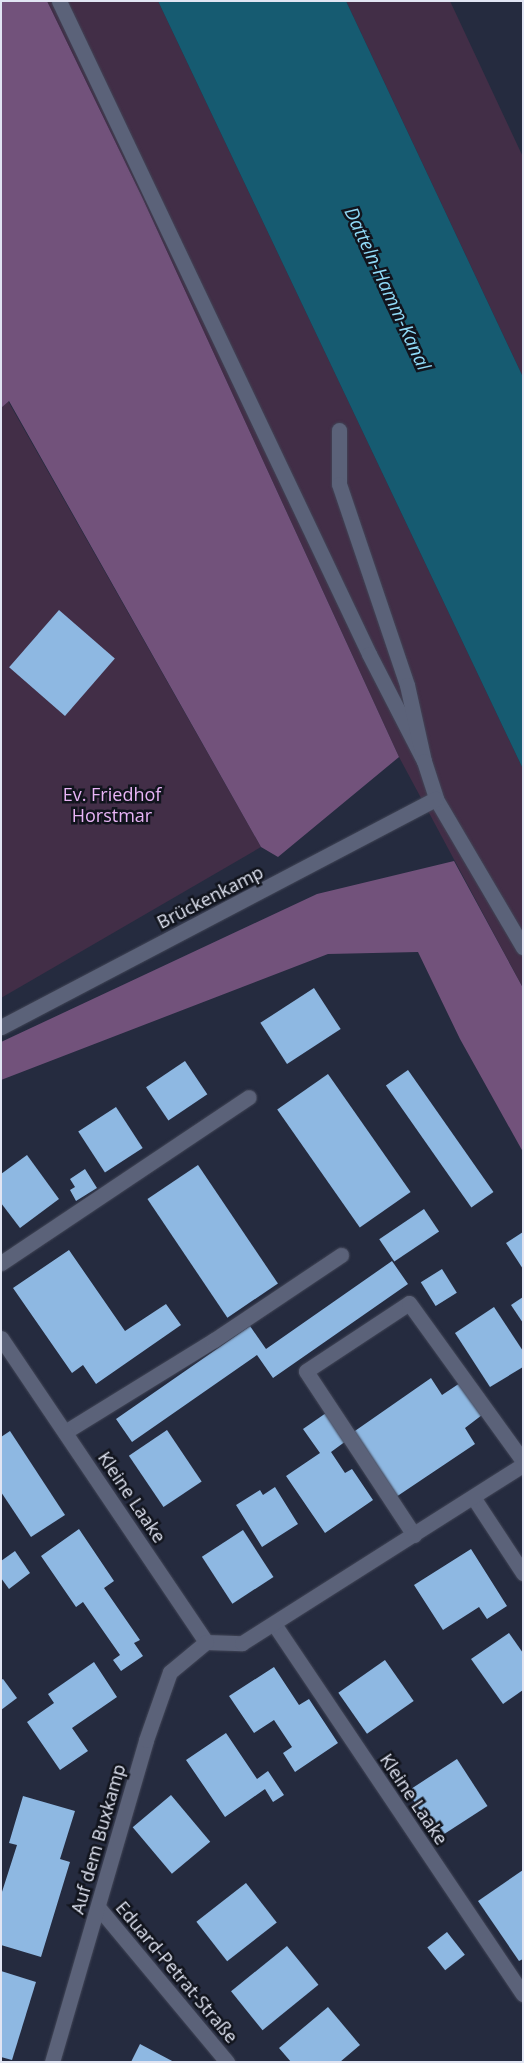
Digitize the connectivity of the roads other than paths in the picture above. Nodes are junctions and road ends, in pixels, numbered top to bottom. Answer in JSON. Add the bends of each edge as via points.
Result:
{"nodes":[{"id":1,"x":59,"y":1,"type":"edge"},
{"id":2,"x":339,"y":430,"type":"dead end"},
{"id":3,"x":424,"y":761,"type":"junction"},
{"id":4,"x":436,"y":799,"type":"junction"},
{"id":5,"x":523,"y":947,"type":"edge"},
{"id":6,"x":1,"y":1027,"type":"edge"},
{"id":7,"x":249,"y":1097,"type":"dead end"},
{"id":8,"x":341,"y":1256,"type":"dead end"},
{"id":9,"x":1,"y":1263,"type":"edge"},
{"id":10,"x":1,"y":1338,"type":"edge"},
{"id":11,"x":66,"y":1432,"type":"junction"},
{"id":12,"x":523,"y":1460,"type":"edge"},
{"id":13,"x":523,"y":1465,"type":"edge"},
{"id":14,"x":473,"y":1497,"type":"junction"},
{"id":15,"x":414,"y":1535,"type":"junction"},
{"id":16,"x":523,"y":1573,"type":"edge"},
{"id":17,"x":274,"y":1624,"type":"junction"},
{"id":18,"x":206,"y":1642,"type":"junction"},
{"id":19,"x":98,"y":1907,"type":"junction"},
{"id":20,"x":523,"y":1994,"type":"edge"},
{"id":21,"x":52,"y":2062,"type":"edge"},
{"id":22,"x":227,"y":2062,"type":"edge"}],
"edges":[{"from":1,"to":3,"type":"street","via":[[369,654]]},
{"from":2,"to":3,"type":"street","via":[[339,484],[407,685]]},
{"from":3,"to":4,"type":"street"},
{"from":4,"to":5,"type":"street"},
{"from":4,"to":6,"type":"street","name":"Brückenkamp"},
{"from":7,"to":9,"type":"street"},
{"from":8,"to":11,"type":"street"},
{"from":10,"to":11,"type":"street","name":"Kleine Laake"},
{"from":11,"to":18,"type":"street","name":"Kleine Laake"},
{"from":12,"to":15,"type":"street","via":[[409,1303],[306,1371]]},
{"from":13,"to":14,"type":"street"},
{"from":14,"to":15,"type":"street"},
{"from":14,"to":16,"type":"street"},
{"from":15,"to":17,"type":"street"},
{"from":17,"to":18,"type":"street","via":[[242,1643]]},
{"from":17,"to":20,"type":"street","name":"Kleine Laake"},
{"from":18,"to":19,"type":"street","name":"Auf dem Buxkamp","via":[[170,1672],[146,1740]]},
{"from":19,"to":21,"type":"street","name":"Auf dem Buxkamp"},
{"from":19,"to":22,"type":"street","name":"Eduard-Petrat-Straße"}]}
